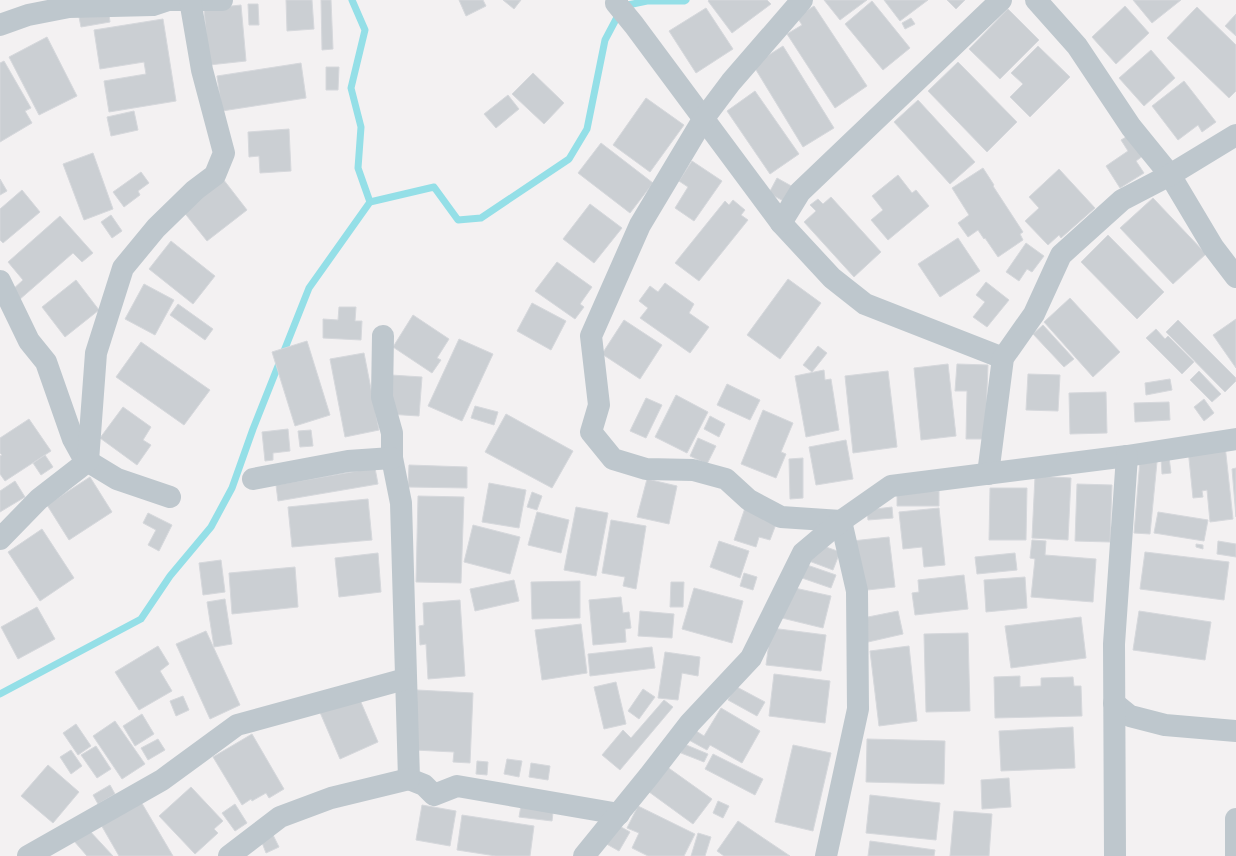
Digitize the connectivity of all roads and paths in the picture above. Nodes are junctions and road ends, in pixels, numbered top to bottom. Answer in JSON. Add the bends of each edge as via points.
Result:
{"nodes":[{"id":1,"x":168,"y":0,"type":"edge"},
{"id":2,"x":190,"y":0,"type":"edge"},
{"id":3,"x":222,"y":0,"type":"edge"},
{"id":4,"x":802,"y":0,"type":"edge"},
{"id":5,"x":1001,"y":0,"type":"edge"},
{"id":6,"x":1036,"y":0,"type":"edge"},
{"id":7,"x":616,"y":2,"type":"edge"},
{"id":8,"x":0,"y":26,"type":"edge"},
{"id":9,"x":704,"y":118,"type":"junction"},
{"id":10,"x":1236,"y":135,"type":"edge"},
{"id":11,"x":1170,"y":175,"type":"junction"},
{"id":12,"x":782,"y":223,"type":"junction"},
{"id":13,"x":1236,"y":277,"type":"edge"},
{"id":14,"x":0,"y":281,"type":"edge"},
{"id":15,"x":383,"y":336,"type":"dead end"},
{"id":16,"x":1003,"y":358,"type":"junction"},
{"id":17,"x":1236,"y":439,"type":"edge"},
{"id":18,"x":1127,"y":456,"type":"junction"},
{"id":19,"x":392,"y":458,"type":"junction"},
{"id":20,"x":88,"y":461,"type":"junction"},
{"id":21,"x":988,"y":474,"type":"junction"},
{"id":22,"x":253,"y":479,"type":"dead end"},
{"id":23,"x":170,"y":497,"type":"dead end"},
{"id":24,"x":841,"y":521,"type":"junction"},
{"id":25,"x":0,"y":539,"type":"edge"},
{"id":26,"x":405,"y":679,"type":"junction"},
{"id":27,"x":1114,"y":703,"type":"junction"},
{"id":28,"x":1236,"y":731,"type":"edge"},
{"id":29,"x":409,"y":779,"type":"junction"},
{"id":30,"x":619,"y":814,"type":"junction"},
{"id":31,"x":1236,"y":819,"type":"edge"},
{"id":32,"x":28,"y":856,"type":"edge"},
{"id":33,"x":229,"y":856,"type":"edge"},
{"id":34,"x":584,"y":856,"type":"edge"},
{"id":35,"x":826,"y":856,"type":"edge"},
{"id":36,"x":1115,"y":856,"type":"edge"},
{"id":37,"x":1236,"y":856,"type":"edge"}],
"edges":[{"from":1,"to":2,"type":"street"},
{"from":1,"to":8,"type":"street","via":[[153,5],[69,7],[28,15]]},
{"from":2,"to":3,"type":"street"},
{"from":2,"to":20,"type":"street","via":[[202,70],[224,153],[215,175],[195,190],[156,228],[123,268],[96,353]]},
{"from":4,"to":9,"type":"street","via":[[731,82]]},
{"from":5,"to":12,"type":"street","via":[[800,192]]},
{"from":6,"to":11,"type":"street","via":[[1077,46],[1131,127]]},
{"from":7,"to":9,"type":"street"},
{"from":9,"to":12,"type":"street"},
{"from":9,"to":24,"type":"street","via":[[640,225],[591,336],[599,405],[591,432],[613,459],[646,469],[693,470],[726,479],[750,500],[781,517]]},
{"from":10,"to":11,"type":"street"},
{"from":11,"to":13,"type":"street","via":[[1213,247]]},
{"from":11,"to":16,"type":"street","via":[[1122,200],[1061,255],[1034,314]]},
{"from":12,"to":16,"type":"street","via":[[832,278],[865,304]]},
{"from":14,"to":20,"type":"street","via":[[29,341],[46,362],[73,439],[84,459]]},
{"from":15,"to":19,"type":"street","via":[[382,397],[392,433]]},
{"from":16,"to":21,"type":"street"},
{"from":17,"to":18,"type":"street"},
{"from":18,"to":21,"type":"street"},
{"from":18,"to":27,"type":"street","via":[[1114,644]]},
{"from":19,"to":22,"type":"street","via":[[348,461]]},
{"from":19,"to":26,"type":"street","via":[[401,503]]},
{"from":20,"to":23,"type":"street","via":[[117,478]]},
{"from":20,"to":25,"type":"street","via":[[39,499]]},
{"from":21,"to":24,"type":"street","via":[[891,486]]},
{"from":24,"to":30,"type":"street","via":[[802,553],[751,658],[690,723]]},
{"from":24,"to":35,"type":"street","via":[[857,591],[858,709]]},
{"from":26,"to":29,"type":"street"},
{"from":26,"to":32,"type":"street","via":[[237,725],[162,780]]},
{"from":27,"to":28,"type":"street","via":[[1130,716],[1165,725]]},
{"from":27,"to":36,"type":"street"},
{"from":29,"to":30,"type":"street","via":[[424,785],[434,796],[457,786]]},
{"from":29,"to":33,"type":"street","via":[[330,798],[280,817]]},
{"from":30,"to":34,"type":"street"},
{"from":31,"to":37,"type":"street"}]}
